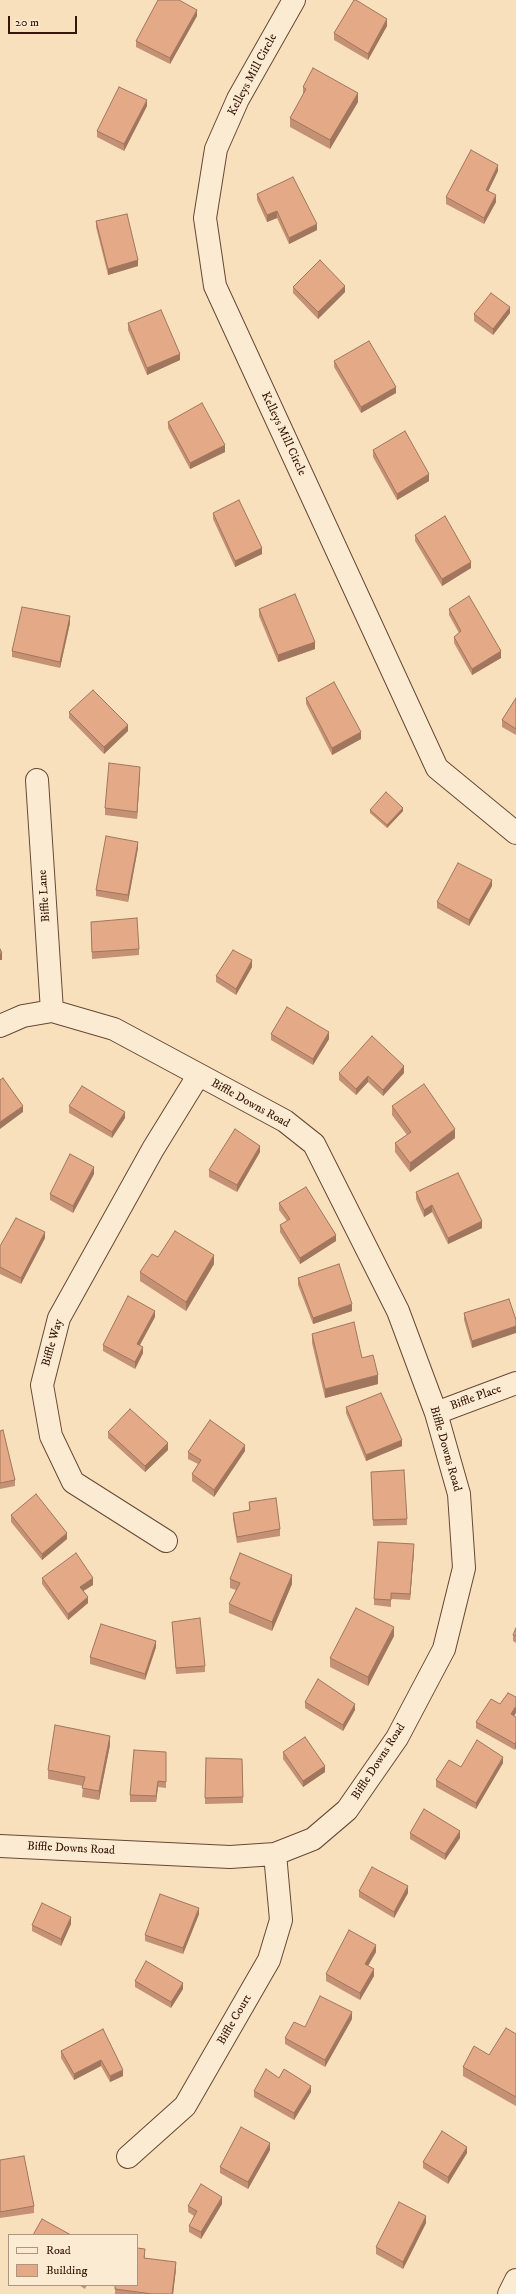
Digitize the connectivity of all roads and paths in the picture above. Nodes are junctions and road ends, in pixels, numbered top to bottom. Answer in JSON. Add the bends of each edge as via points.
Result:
{"nodes":[{"id":1,"x":294,"y":0,"type":"edge"},
{"id":2,"x":37,"y":780,"type":"dead end"},
{"id":3,"x":516,"y":833,"type":"edge"},
{"id":4,"x":52,"y":1011,"type":"junction"},
{"id":5,"x":0,"y":1026,"type":"edge"},
{"id":6,"x":198,"y":1076,"type":"junction"},
{"id":7,"x":516,"y":1383,"type":"edge"},
{"id":8,"x":436,"y":1412,"type":"junction"},
{"id":9,"x":166,"y":1541,"type":"dead end"},
{"id":10,"x":0,"y":1846,"type":"edge"},
{"id":11,"x":276,"y":1854,"type":"junction"},
{"id":12,"x":128,"y":2157,"type":"dead end"},
{"id":13,"x":516,"y":2280,"type":"edge"},
{"id":14,"x":509,"y":2294,"type":"edge"}],
"edges":[{"from":1,"to":3,"type":"street","name":"Kelleys Mill Circle","via":[[238,99],[216,149],[205,218],[214,286],[437,768]]},
{"from":2,"to":4,"type":"street","name":"Biffle Lane"},
{"from":4,"to":5,"type":"street","name":"Biffle Downs Road","via":[[24,1016]]},
{"from":4,"to":6,"type":"street","name":"Biffle Downs Road","via":[[114,1029]]},
{"from":6,"to":8,"type":"street","name":"Biffle Downs Road","via":[[285,1121],[314,1144],[398,1311]]},
{"from":6,"to":9,"type":"street","name":"Biffle Way","via":[[153,1149],[59,1318],[42,1385],[51,1436],[73,1482]]},
{"from":7,"to":8,"type":"street","name":"Biffle Place"},
{"from":8,"to":11,"type":"street","name":"Biffle Downs Road","via":[[459,1494],[464,1568],[444,1649],[397,1738],[347,1810],[313,1839]]},
{"from":10,"to":11,"type":"street","name":"Biffle Downs Road","via":[[230,1857]]},
{"from":11,"to":12,"type":"street","name":"Biffle Court","via":[[281,1920],[269,1960],[185,2106]]},
{"from":13,"to":14,"type":"street"}]}
